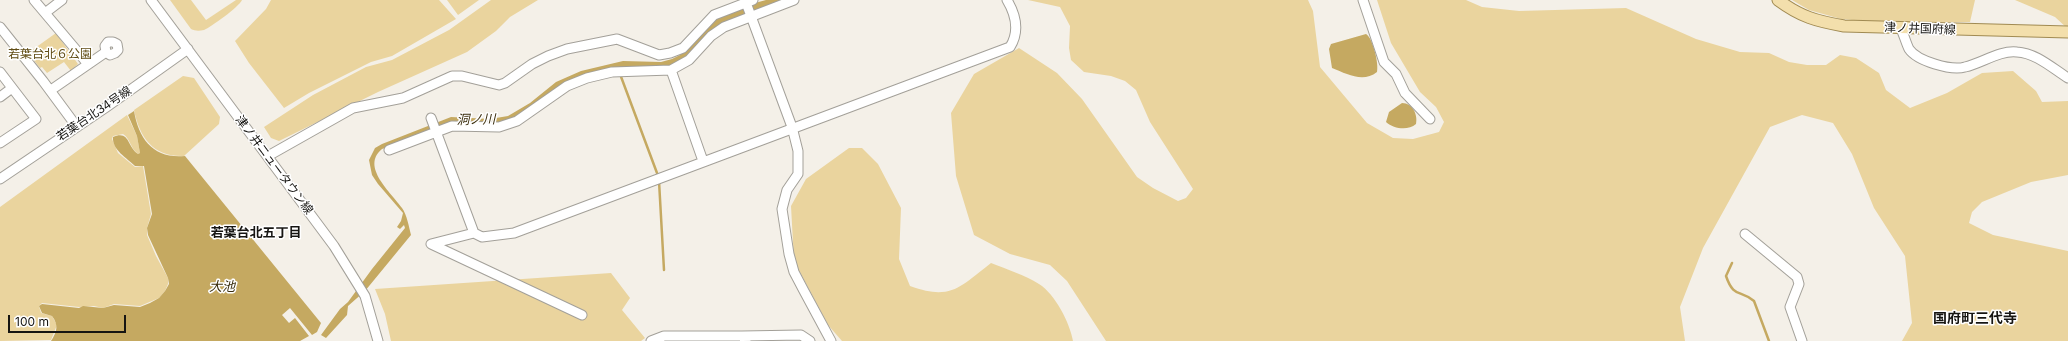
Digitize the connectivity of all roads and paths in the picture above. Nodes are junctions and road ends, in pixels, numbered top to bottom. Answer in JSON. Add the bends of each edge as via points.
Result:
{"nodes":[{"id":1,"x":34,"y":0,"type":"edge"},
{"id":2,"x":62,"y":0,"type":"edge"},
{"id":3,"x":151,"y":0,"type":"edge"},
{"id":4,"x":794,"y":0,"type":"edge"},
{"id":5,"x":1007,"y":0,"type":"edge"},
{"id":6,"x":1363,"y":0,"type":"edge"},
{"id":7,"x":1778,"y":0,"type":"edge"},
{"id":8,"x":748,"y":1,"type":"edge"},
{"id":9,"x":44,"y":13,"type":"junction"},
{"id":10,"x":750,"y":16,"type":"junction"},
{"id":11,"x":0,"y":27,"type":"edge"},
{"id":12,"x":1901,"y":29,"type":"junction"},
{"id":13,"x":2068,"y":32,"type":"edge"},
{"id":14,"x":188,"y":49,"type":"junction"},
{"id":15,"x":106,"y":52,"type":"dead end"},
{"id":16,"x":88,"y":64,"type":"junction"},
{"id":17,"x":671,"y":70,"type":"junction"},
{"id":18,"x":0,"y":72,"type":"edge"},
{"id":19,"x":2068,"y":78,"type":"edge"},
{"id":20,"x":12,"y":88,"type":"junction"},
{"id":21,"x":51,"y":90,"type":"junction"},
{"id":22,"x":0,"y":97,"type":"edge"},
{"id":23,"x":431,"y":118,"type":"dead end"},
{"id":24,"x":1430,"y":118,"type":"dead end"},
{"id":25,"x":77,"y":127,"type":"junction"},
{"id":26,"x":792,"y":128,"type":"junction"},
{"id":27,"x":436,"y":133,"type":"junction"},
{"id":28,"x":0,"y":143,"type":"edge"},
{"id":29,"x":389,"y":150,"type":"dead end"},
{"id":30,"x":268,"y":156,"type":"junction"},
{"id":31,"x":703,"y":161,"type":"junction"},
{"id":32,"x":0,"y":179,"type":"edge"},
{"id":33,"x":474,"y":233,"type":"junction"},
{"id":34,"x":1745,"y":234,"type":"dead end"},
{"id":35,"x":582,"y":315,"type":"dead end"},
{"id":36,"x":680,"y":339,"type":"edge"},
{"id":37,"x":744,"y":339,"type":"edge"},
{"id":38,"x":378,"y":341,"type":"edge"},
{"id":39,"x":651,"y":341,"type":"edge"},
{"id":40,"x":810,"y":341,"type":"edge"},
{"id":41,"x":831,"y":341,"type":"edge"},
{"id":42,"x":1802,"y":341,"type":"edge"}],
"edges":[{"from":1,"to":9,"type":"street"},
{"from":2,"to":9,"type":"street"},
{"from":3,"to":14,"type":"street","name":"津ノ井ニュータウン線"},
{"from":4,"to":10,"type":"street"},
{"from":5,"to":26,"type":"street","via":[[1016,21],[1015,40],[1010,47]]},
{"from":6,"to":24,"type":"street","via":[[1384,62],[1396,74],[1405,93]]},
{"from":7,"to":12,"type":"main road","name":"津ノ井国府線","via":[[1811,20],[1844,26]]},
{"from":8,"to":10,"type":"street"},
{"from":8,"to":30,"type":"street","via":[[714,15],[683,48],[670,53],[659,55],[617,39],[567,49],[548,56],[499,85],[452,76],[403,98],[354,108]]},
{"from":9,"to":16,"type":"street"},
{"from":10,"to":17,"type":"street","via":[[724,27],[711,36],[689,60]]},
{"from":10,"to":26,"type":"street"},
{"from":11,"to":21,"type":"street"},
{"from":12,"to":13,"type":"main road","name":"津ノ井国府線"},
{"from":12,"to":19,"type":"street","via":[[1909,49],[1917,57],[1936,64],[1963,68],[2015,51],[2037,58]]},
{"from":14,"to":25,"type":"street","name":"若葉台北34号線"},
{"from":14,"to":30,"type":"street","name":"津ノ井ニュータウン線"},
{"from":15,"to":16,"type":"street"},
{"from":16,"to":21,"type":"street"},
{"from":17,"to":27,"type":"street","via":[[612,72],[587,78],[567,86],[517,121],[499,127],[452,126]]},
{"from":17,"to":31,"type":"street"},
{"from":18,"to":20,"type":"street"},
{"from":20,"to":22,"type":"street"},
{"from":20,"to":28,"type":"street","via":[[36,119]]},
{"from":21,"to":25,"type":"street"},
{"from":23,"to":27,"type":"street"},
{"from":25,"to":32,"type":"street","name":"若葉台北34号線"},
{"from":26,"to":31,"type":"street"},
{"from":26,"to":41,"type":"street","via":[[799,167],[798,174],[787,190],[783,202],[785,232],[794,272]]},
{"from":27,"to":29,"type":"street"},
{"from":27,"to":33,"type":"street"},
{"from":30,"to":38,"type":"street","name":"津ノ井ニュータウン線","via":[[354,276],[364,296]]},
{"from":31,"to":33,"type":"street","via":[[514,233],[482,237]]},
{"from":33,"to":35,"type":"street","via":[[431,244]]},
{"from":34,"to":42,"type":"street","via":[[1796,277],[1799,284],[1790,307]]},
{"from":36,"to":37,"type":"street"},
{"from":36,"to":39,"type":"street","via":[[664,336]]},
{"from":37,"to":40,"type":"street","via":[[801,335]]}]}
